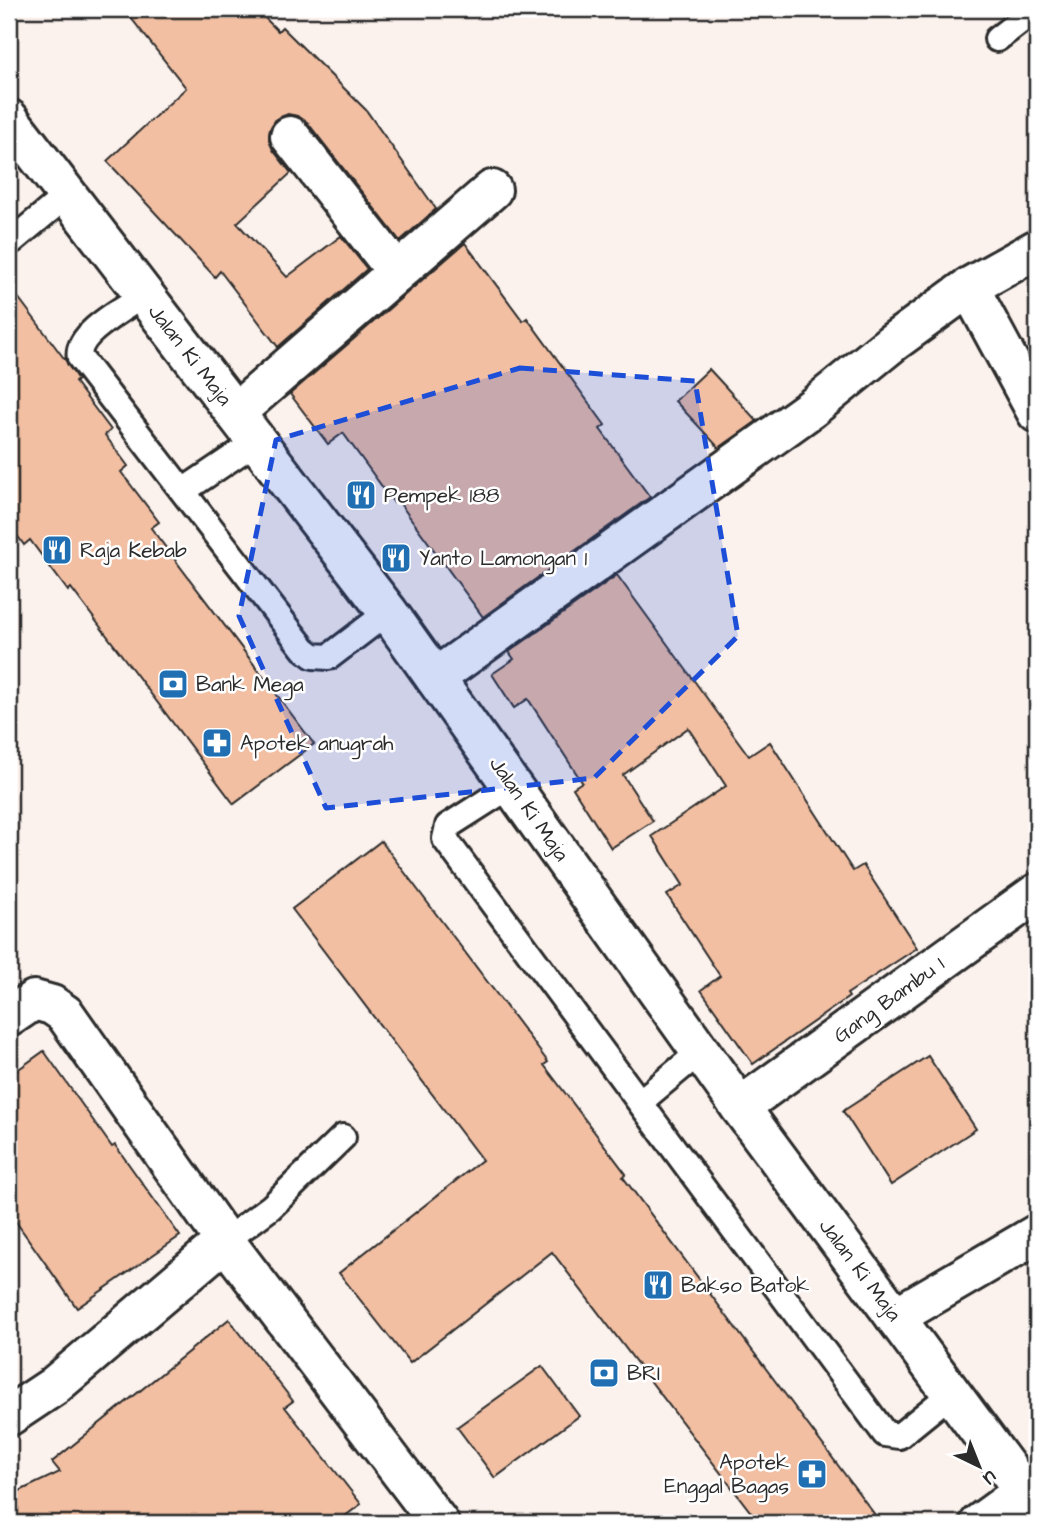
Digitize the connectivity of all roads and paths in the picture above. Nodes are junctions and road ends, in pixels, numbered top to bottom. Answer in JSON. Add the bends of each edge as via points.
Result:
{"nodes":[{"id":1,"x":1035,"y":9,"type":"edge"},
{"id":2,"x":998,"y":39,"type":"dead end"},
{"id":3,"x":9,"y":118,"type":"edge"},
{"id":4,"x":290,"y":136,"type":"dead end"},
{"id":5,"x":492,"y":190,"type":"dead end"},
{"id":6,"x":67,"y":195,"type":"junction"},
{"id":7,"x":12,"y":241,"type":"dead end"},
{"id":8,"x":1037,"y":249,"type":"edge"},
{"id":9,"x":397,"y":272,"type":"junction"},
{"id":10,"x":969,"y":288,"type":"junction"},
{"id":11,"x":144,"y":295,"type":"junction"},
{"id":12,"x":1037,"y":413,"type":"edge"},
{"id":13,"x":246,"y":427,"type":"junction"},
{"id":14,"x":183,"y":491,"type":"junction"},
{"id":15,"x":388,"y":612,"type":"junction"},
{"id":16,"x":435,"y":678,"type":"junction"},
{"id":17,"x":512,"y":785,"type":"junction"},
{"id":18,"x":1037,"y":893,"type":"edge"},
{"id":19,"x":9,"y":1017,"type":"edge"},
{"id":20,"x":701,"y":1051,"type":"junction"},
{"id":21,"x":640,"y":1102,"type":"junction"},
{"id":22,"x":740,"y":1107,"type":"junction"},
{"id":23,"x":343,"y":1138,"type":"dead end"},
{"id":24,"x":1037,"y":1234,"type":"edge"},
{"id":25,"x":225,"y":1241,"type":"junction"},
{"id":26,"x":895,"y":1317,"type":"junction"},
{"id":27,"x":952,"y":1393,"type":"junction"},
{"id":28,"x":9,"y":1416,"type":"edge"},
{"id":29,"x":1031,"y":1500,"type":"edge"},
{"id":30,"x":438,"y":1523,"type":"edge"},
{"id":31,"x":980,"y":1523,"type":"edge"}],
"edges":[{"from":1,"to":2,"type":"lane"},
{"from":3,"to":6,"type":"street","name":"Jalan Ki Maja"},
{"from":4,"to":9,"type":"street"},
{"from":5,"to":9,"type":"street"},
{"from":6,"to":7,"type":"lane"},
{"from":6,"to":11,"type":"street","name":"Jalan Ki Maja"},
{"from":8,"to":10,"type":"street"},
{"from":9,"to":13,"type":"street"},
{"from":10,"to":12,"type":"street"},
{"from":10,"to":16,"type":"street","via":[[812,408]]},
{"from":11,"to":13,"type":"street","name":"Jalan Ki Maja"},
{"from":11,"to":14,"type":"lane","via":[[88,334],[80,358]]},
{"from":13,"to":14,"type":"lane"},
{"from":13,"to":15,"type":"street","name":"Jalan Ki Maja"},
{"from":14,"to":15,"type":"lane","via":[[313,656],[329,657]]},
{"from":15,"to":16,"type":"street","name":"Jalan Ki Maja"},
{"from":16,"to":17,"type":"street","name":"Jalan Ki Maja"},
{"from":17,"to":20,"type":"street","name":"Jalan Ki Maja"},
{"from":17,"to":21,"type":"lane","via":[[448,826],[445,839]]},
{"from":18,"to":22,"type":"street","name":"Gang Bambu 1"},
{"from":19,"to":25,"type":"street","via":[[34,1000],[65,1014]]},
{"from":20,"to":21,"type":"lane"},
{"from":20,"to":22,"type":"street","name":"Jalan Ki Maja"},
{"from":21,"to":27,"type":"lane","via":[[885,1434],[899,1436]]},
{"from":22,"to":26,"type":"street","name":"Jalan Ki Maja"},
{"from":23,"to":25,"type":"lane","via":[[271,1207]]},
{"from":24,"to":26,"type":"street"},
{"from":25,"to":28,"type":"street","via":[[54,1386]]},
{"from":25,"to":30,"type":"street"},
{"from":26,"to":27,"type":"street","name":"Jalan Ki Maja"},
{"from":27,"to":29,"type":"street","name":"Jalan Ki Maja"},
{"from":29,"to":31,"type":"street"}]}
